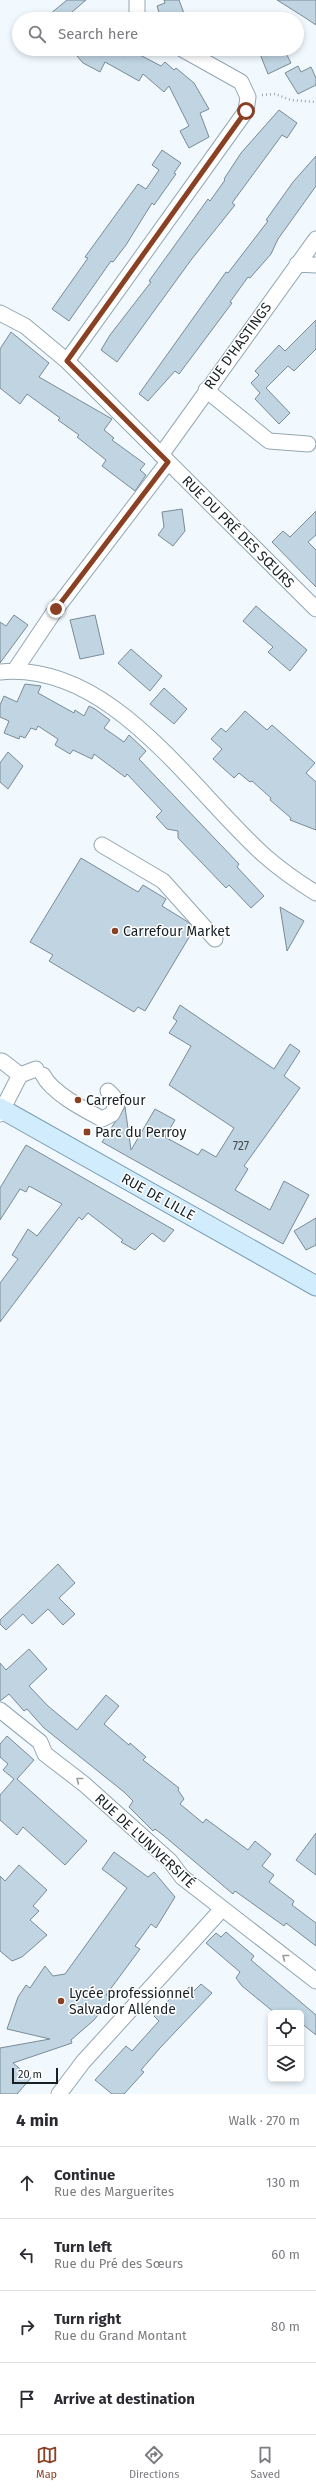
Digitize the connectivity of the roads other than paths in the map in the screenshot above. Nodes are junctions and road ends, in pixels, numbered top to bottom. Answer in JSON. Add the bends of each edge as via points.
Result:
{"nodes":[{"id":1,"x":137,"y":0,"type":"edge"},
{"id":2,"x":137,"y":12,"type":"edge"},
{"id":3,"x":195,"y":56,"type":"edge"},
{"id":4,"x":316,"y":239,"type":"edge"},
{"id":5,"x":297,"y":264,"type":"junction"},
{"id":6,"x":316,"y":265,"type":"edge"},
{"id":7,"x":0,"y":313,"type":"edge"},
{"id":8,"x":67,"y":361,"type":"junction"},
{"id":9,"x":206,"y":390,"type":"junction"},
{"id":10,"x":308,"y":444,"type":"dead end"},
{"id":11,"x":165,"y":458,"type":"junction"},
{"id":12,"x":316,"y":609,"type":"edge"},
{"id":13,"x":7,"y":671,"type":"edge"},
{"id":14,"x":102,"y":845,"type":"dead end"},
{"id":15,"x":316,"y":893,"type":"edge"},
{"id":16,"x":215,"y":939,"type":"dead end"},
{"id":17,"x":2,"y":1061,"type":"dead end"},
{"id":18,"x":20,"y":1075,"type":"junction"},
{"id":19,"x":108,"y":1091,"type":"dead end"},
{"id":20,"x":1,"y":1111,"type":"edge"},
{"id":21,"x":316,"y":1286,"type":"edge"},
{"id":22,"x":0,"y":1710,"type":"edge"},
{"id":23,"x":222,"y":1909,"type":"junction"},
{"id":24,"x":316,"y":1981,"type":"edge"},
{"id":25,"x":59,"y":2094,"type":"edge"}],
"edges":[{"from":1,"to":2,"type":"street"},
{"from":3,"to":8,"type":"street","via":[[241,82],[248,97],[246,111]]},
{"from":4,"to":5,"type":"street","name":"RUE D'HASTINGS"},
{"from":5,"to":6,"type":"street"},
{"from":5,"to":9,"type":"street","name":"RUE D'HASTINGS"},
{"from":7,"to":8,"type":"street","name":"RUE DU PRÉ DES SŒURS","via":[[25,326]]},
{"from":8,"to":11,"type":"street","name":"RUE DU PRÉ DES SŒURS"},
{"from":9,"to":10,"type":"street","via":[[268,441]]},
{"from":9,"to":11,"type":"street","name":"RUE D'HASTINGS"},
{"from":11,"to":12,"type":"street","name":"RUE DU PRÉ DES SŒURS"},
{"from":11,"to":13,"type":"street","name":"RUE D'HASTINGS","via":[[56,609]]},
{"from":13,"to":15,"type":"street","via":[[48,676],[82,689],[133,723],[159,744],[264,855],[295,881]]},
{"from":14,"to":16,"type":"street","via":[[163,881]]},
{"from":17,"to":18,"type":"street"},
{"from":18,"to":19,"type":"street","via":[[40,1072],[47,1082],[82,1108],[102,1119],[112,1114],[117,1104]]},
{"from":18,"to":20,"type":"street"},
{"from":20,"to":21,"type":"main road","name":"RUE DE LILLE"},
{"from":23,"to":22,"type":"street","name":"RUE DE L'UNIVERSITÉ","one_way":true,"via":[[182,1877],[170,1861],[84,1784],[46,1754],[40,1742]]},
{"from":24,"to":23,"type":"street","name":"RUE DE L'UNIVERSITÉ","one_way":true},
{"from":23,"to":25,"type":"street","via":[[83,2062]]}]}
